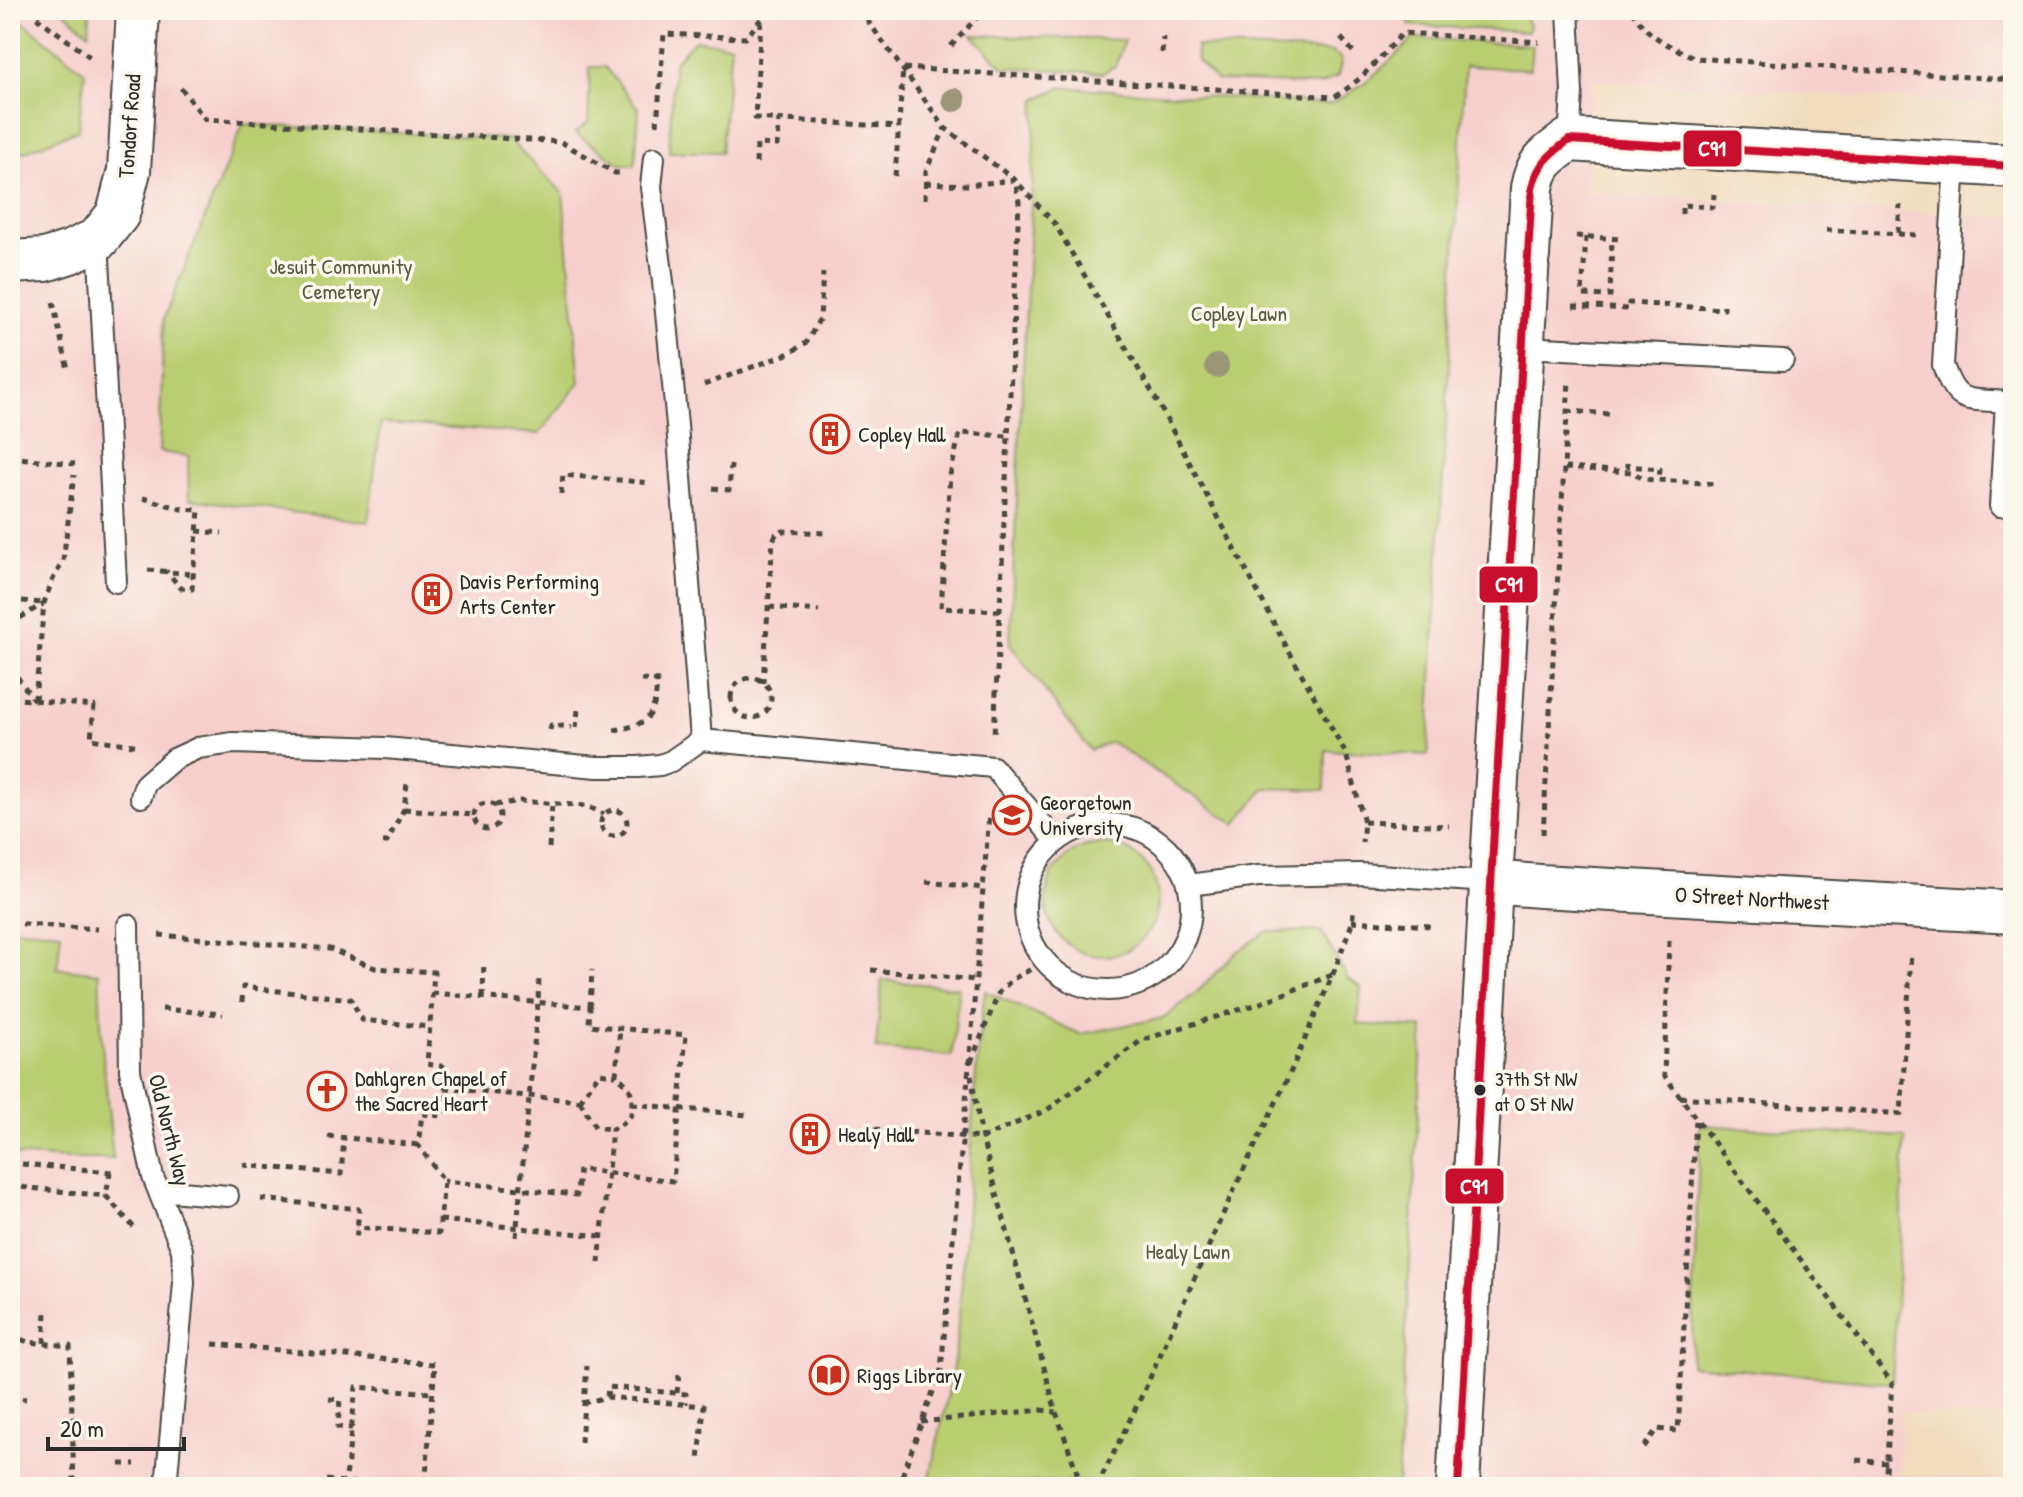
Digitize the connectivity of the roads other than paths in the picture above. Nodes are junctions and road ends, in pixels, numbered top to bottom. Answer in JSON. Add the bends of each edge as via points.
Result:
{"nodes":[{"id":1,"x":138,"y":10,"type":"edge"},
{"id":2,"x":1568,"y":10,"type":"edge"},
{"id":3,"x":1560,"y":146,"type":"junction"},
{"id":4,"x":654,"y":158,"type":"road end"},
{"id":5,"x":1955,"y":162,"type":"junction"},
{"id":6,"x":2013,"y":166,"type":"edge"},
{"id":7,"x":98,"y":239,"type":"junction"},
{"id":8,"x":10,"y":262,"type":"edge"},
{"id":9,"x":1523,"y":347,"type":"junction"},
{"id":10,"x":1783,"y":360,"type":"dead end"},
{"id":11,"x":2000,"y":506,"type":"dead end"},
{"id":12,"x":116,"y":582,"type":"dead end"},
{"id":13,"x":701,"y":740,"type":"junction"},
{"id":14,"x":141,"y":797,"type":"dead end"},
{"id":15,"x":1056,"y":841,"type":"junction"},
{"id":16,"x":1491,"y":882,"type":"junction"},
{"id":17,"x":1189,"y":885,"type":"junction"},
{"id":18,"x":2013,"y":912,"type":"edge"},
{"id":19,"x":128,"y":928,"type":"road end"},
{"id":20,"x":158,"y":1190,"type":"junction"},
{"id":21,"x":228,"y":1196,"type":"road end"},
{"id":22,"x":166,"y":1487,"type":"edge"},
{"id":23,"x":1458,"y":1487,"type":"edge"}],
"edges":[{"from":1,"to":7,"type":"street","name":"Tondorf Road","via":[[129,171],[118,214]]},
{"from":2,"to":3,"type":"lane","via":[[1572,93]]},
{"from":3,"to":5,"type":"street"},
{"from":3,"to":9,"type":"street","via":[[1542,161],[1532,188]]},
{"from":4,"to":13,"type":"lane","via":[[651,187]]},
{"from":5,"to":6,"type":"street"},
{"from":5,"to":11,"type":"lane","via":[[1943,365],[1961,398],[2006,402]]},
{"from":7,"to":8,"type":"street","via":[[45,260]]},
{"from":7,"to":12,"type":"lane"},
{"from":9,"to":10,"type":"lane"},
{"from":9,"to":16,"type":"street"},
{"from":13,"to":14,"type":"lane","via":[[671,761],[638,767],[385,748],[233,743],[198,748],[174,759],[145,784]]},
{"from":13,"to":15,"type":"lane","via":[[993,767]]},
{"from":15,"to":17,"type":"lane","via":[[1094,825],[1134,828],[1158,840],[1177,860]]},
{"from":15,"to":17,"type":"lane","via":[[1038,860],[1026,885],[1030,939],[1044,962],[1065,980],[1092,990],[1120,990],[1147,982],[1170,964],[1185,940],[1192,913]]},
{"from":16,"to":17,"type":"lane","via":[[1360,874],[1258,876]]},
{"from":16,"to":18,"type":"street","name":"O Street Northwest"},
{"from":16,"to":23,"type":"street"},
{"from":19,"to":20,"type":"lane","name":"Old North Way","via":[[130,1071]]},
{"from":20,"to":21,"type":"lane"},
{"from":20,"to":22,"type":"lane","name":"Old North Way","via":[[182,1250],[184,1283]]}]}
